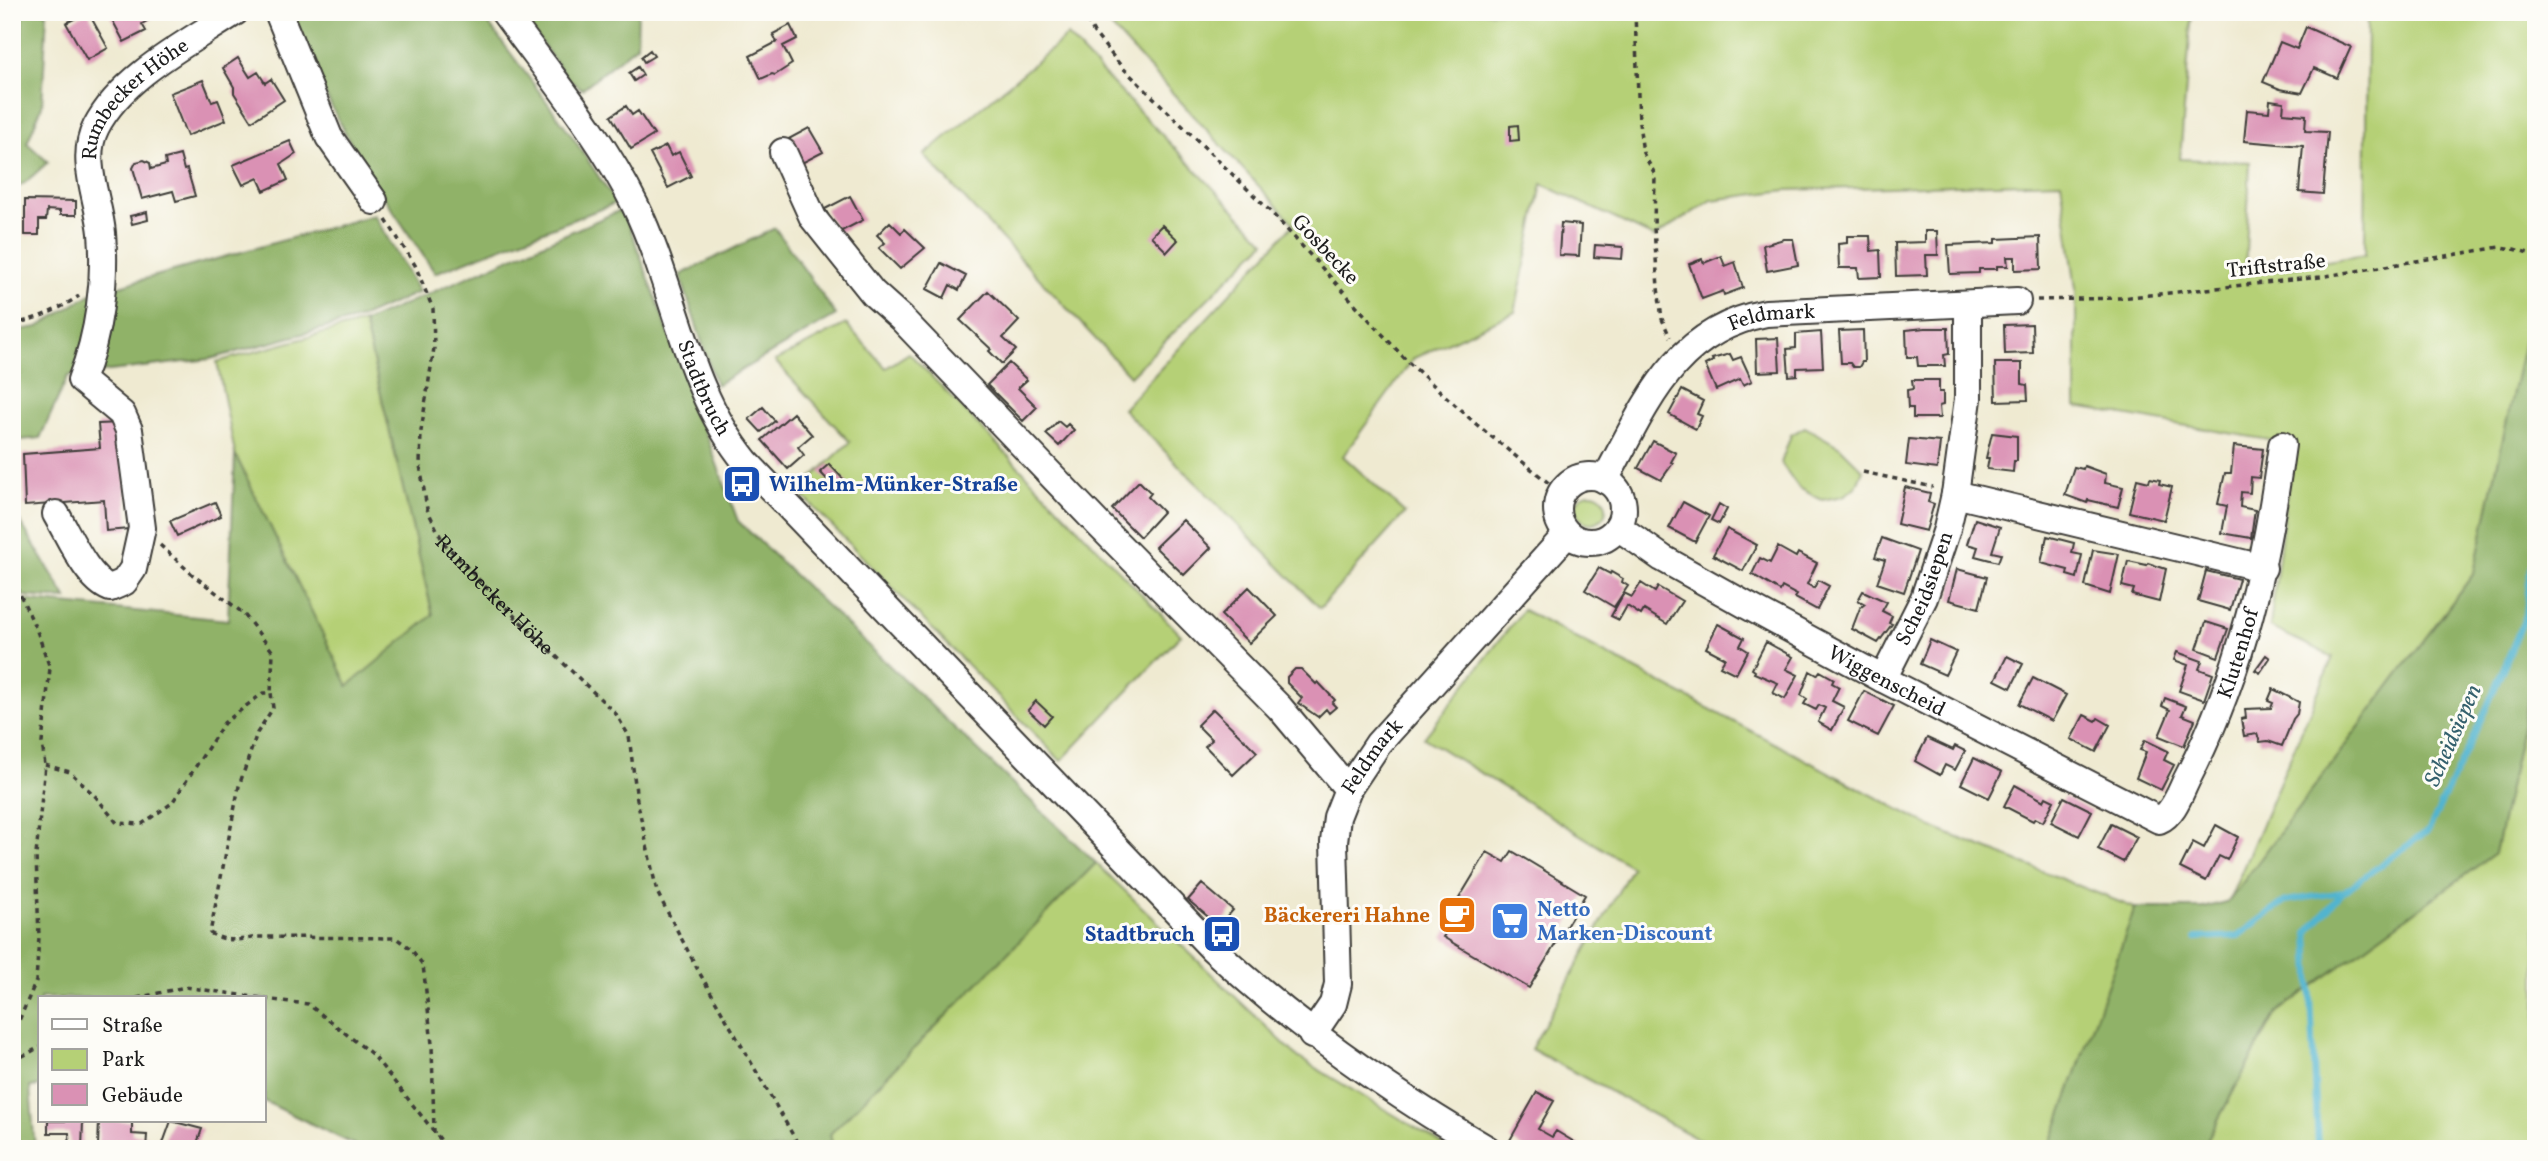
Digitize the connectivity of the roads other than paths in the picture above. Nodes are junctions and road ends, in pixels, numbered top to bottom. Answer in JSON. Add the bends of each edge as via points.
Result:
{"nodes":[{"id":1,"x":235,"y":12,"type":"edge"},
{"id":2,"x":278,"y":12,"type":"edge"},
{"id":3,"x":504,"y":12,"type":"edge"},
{"id":4,"x":783,"y":152,"type":"dead end"},
{"id":5,"x":374,"y":201,"type":"road end"},
{"id":6,"x":2017,"y":301,"type":"road end"},
{"id":7,"x":1968,"y":304,"type":"junction"},
{"id":8,"x":2282,"y":445,"type":"dead end"},
{"id":9,"x":1605,"y":480,"type":"junction"},
{"id":10,"x":1955,"y":494,"type":"junction"},
{"id":11,"x":56,"y":514,"type":"dead end"},
{"id":12,"x":1618,"y":527,"type":"junction"},
{"id":13,"x":1567,"y":534,"type":"junction"},
{"id":14,"x":2263,"y":568,"type":"junction"},
{"id":15,"x":1883,"y":679,"type":"junction"},
{"id":16,"x":1348,"y":789,"type":"junction"},
{"id":17,"x":2164,"y":818,"type":"joint"},
{"id":18,"x":1312,"y":1035,"type":"junction"},
{"id":19,"x":1487,"y":1149,"type":"edge"}],
"edges":[{"from":1,"to":11,"type":"street","name":"Rumbecker Höhe","via":[[142,74],[115,98],[94,129],[88,160],[102,231],[101,281],[96,335],[82,380],[127,421],[142,528],[133,569],[124,582],[110,588],[100,584]]},
{"from":2,"to":5,"type":"street","via":[[329,137]]},
{"from":3,"to":18,"type":"street","name":"Stadtbruch","via":[[612,164],[635,204],[699,380],[733,446],[1213,950]]},
{"from":4,"to":16,"type":"street","via":[[813,218],[873,293],[1280,708]]},
{"from":6,"to":7,"type":"street","name":"Feldmark"},
{"from":7,"to":9,"type":"street","name":"Feldmark","via":[[1766,313],[1747,316],[1709,334],[1679,358],[1656,386]]},
{"from":7,"to":10,"type":"street","name":"Scheidsiepen","via":[[1968,399]]},
{"from":8,"to":14,"type":"street","name":"Klutenhof"},
{"from":9,"to":12,"type":"street","via":[[1623,506]]},
{"from":9,"to":13,"type":"street","via":[[1576,479],[1561,493],[1557,515]]},
{"from":10,"to":14,"type":"street"},
{"from":10,"to":15,"type":"street","name":"Scheidsiepen","via":[[1924,598]]},
{"from":12,"to":13,"type":"street","via":[[1610,536],[1588,543]]},
{"from":12,"to":15,"type":"street","name":"Wiggenscheid","via":[[1662,558]]},
{"from":13,"to":16,"type":"street","name":"Feldmark","via":[[1378,744]]},
{"from":14,"to":17,"type":"street","name":"Klutenhof","via":[[2246,635],[2219,709]]},
{"from":15,"to":17,"type":"street","name":"Wiggenscheid","via":[[2153,819]]},
{"from":16,"to":18,"type":"street","name":"Feldmark","via":[[1334,842],[1338,985],[1333,1004]]},
{"from":18,"to":19,"type":"street","name":"Stadtbruch"}]}
